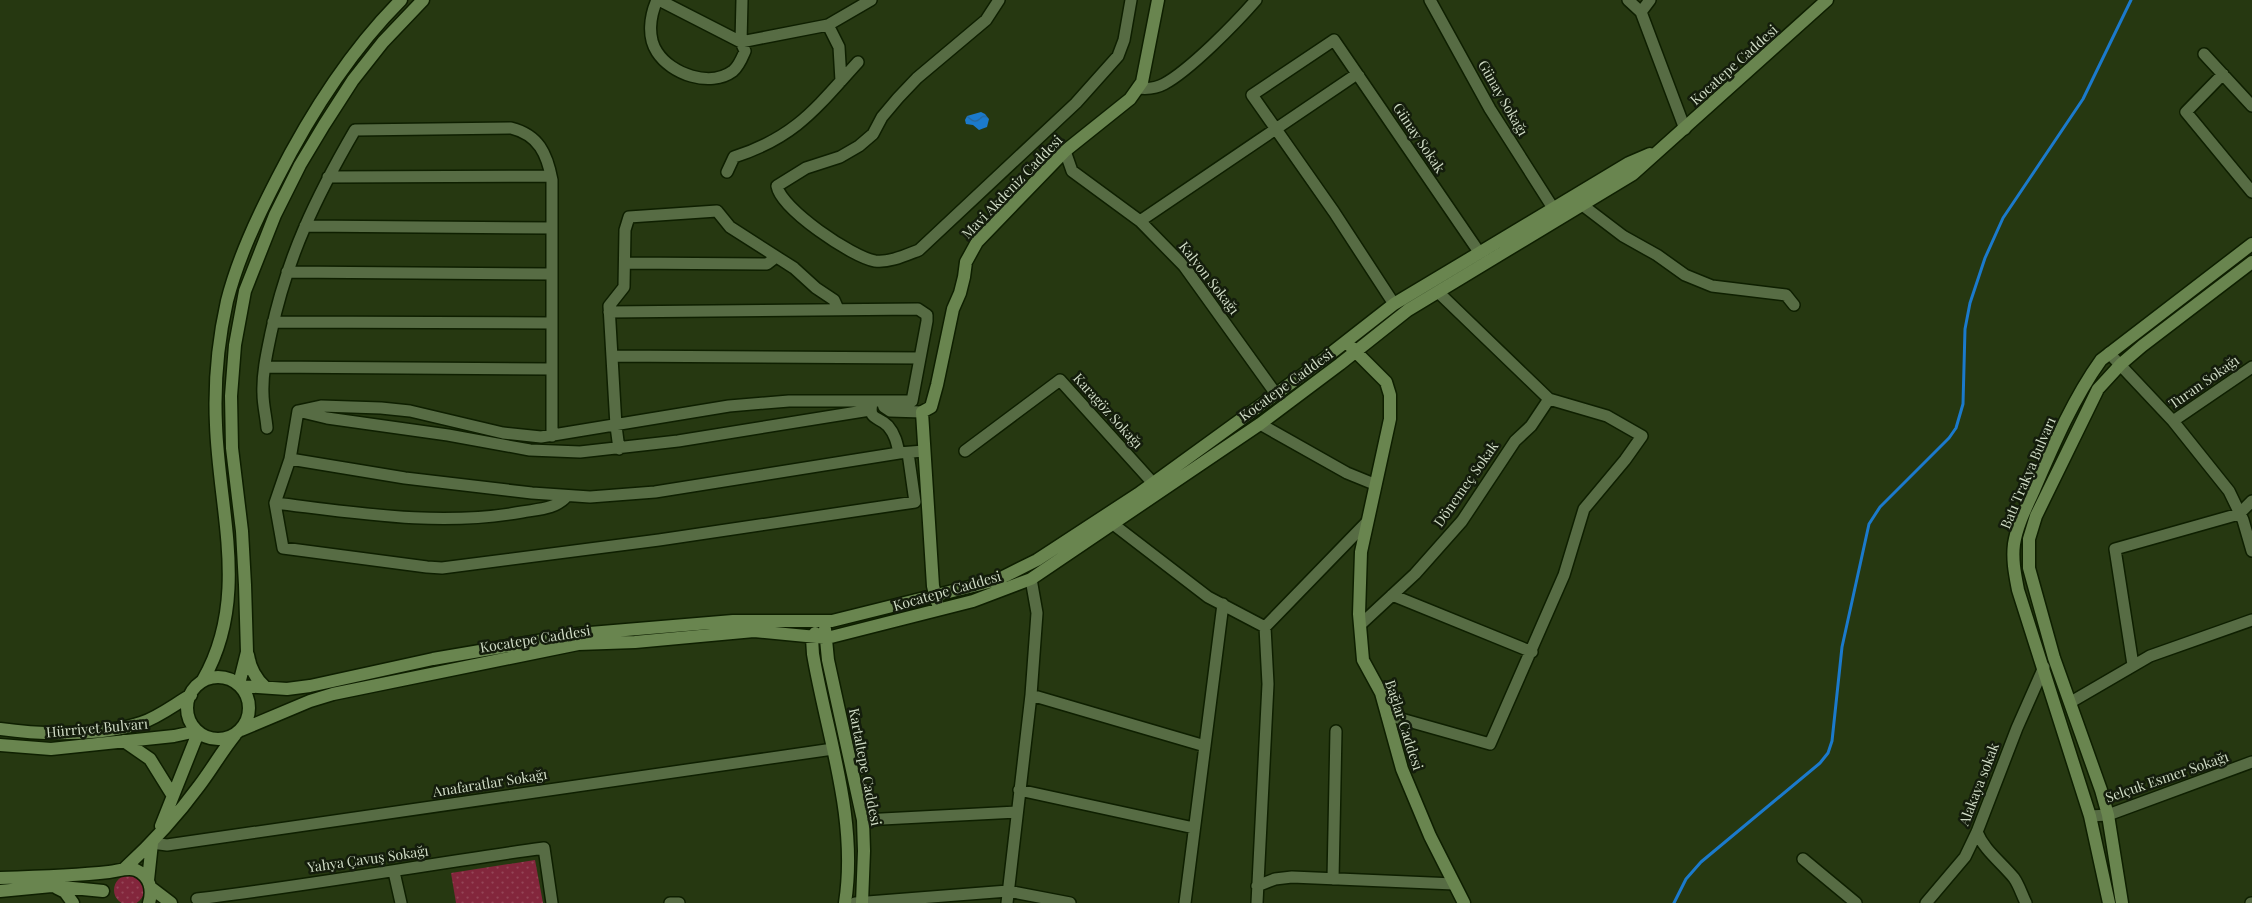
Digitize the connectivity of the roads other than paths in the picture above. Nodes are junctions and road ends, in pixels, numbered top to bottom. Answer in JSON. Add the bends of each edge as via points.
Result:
{"nodes":[{"id":1,"x":401,"y":0,"type":"edge"},
{"id":2,"x":423,"y":0,"type":"edge"},
{"id":3,"x":658,"y":0,"type":"edge"},
{"id":4,"x":742,"y":0,"type":"edge"},
{"id":5,"x":871,"y":0,"type":"edge"},
{"id":6,"x":999,"y":0,"type":"edge"},
{"id":7,"x":1131,"y":0,"type":"edge"},
{"id":8,"x":1158,"y":0,"type":"edge"},
{"id":9,"x":1256,"y":0,"type":"edge"},
{"id":10,"x":1430,"y":0,"type":"edge"},
{"id":11,"x":1628,"y":0,"type":"edge"},
{"id":12,"x":1650,"y":0,"type":"edge"},
{"id":13,"x":1827,"y":0,"type":"edge"},
{"id":14,"x":1641,"y":12,"type":"junction"},
{"id":15,"x":828,"y":26,"type":"junction"},
{"id":16,"x":741,"y":42,"type":"junction"},
{"id":17,"x":2204,"y":54,"type":"dead end"},
{"id":18,"x":858,"y":62,"type":"dead end"},
{"id":19,"x":2223,"y":74,"type":"junction"},
{"id":20,"x":1359,"y":76,"type":"junction"},
{"id":21,"x":841,"y":81,"type":"junction"},
{"id":22,"x":1138,"y":88,"type":"junction"},
{"id":23,"x":2252,"y":106,"type":"edge"},
{"id":24,"x":1276,"y":129,"type":"junction"},
{"id":25,"x":1685,"y":129,"type":"junction"},
{"id":26,"x":1659,"y":150,"type":"junction"},
{"id":27,"x":1065,"y":151,"type":"junction"},
{"id":28,"x":727,"y":172,"type":"dead end"},
{"id":29,"x":551,"y":176,"type":"junction"},
{"id":30,"x":328,"y":177,"type":"junction"},
{"id":31,"x":2252,"y":192,"type":"edge"},
{"id":32,"x":1581,"y":204,"type":"junction"},
{"id":33,"x":1553,"y":208,"type":"junction"},
{"id":34,"x":1140,"y":222,"type":"junction"},
{"id":35,"x":305,"y":226,"type":"junction"},
{"id":36,"x":552,"y":228,"type":"junction"},
{"id":37,"x":2252,"y":244,"type":"edge"},
{"id":38,"x":1479,"y":252,"type":"junction"},
{"id":39,"x":776,"y":257,"type":"junction"},
{"id":40,"x":2252,"y":262,"type":"edge"},
{"id":41,"x":625,"y":263,"type":"junction"},
{"id":42,"x":287,"y":272,"type":"junction"},
{"id":43,"x":552,"y":274,"type":"junction"},
{"id":44,"x":1438,"y":292,"type":"junction"},
{"id":45,"x":1394,"y":304,"type":"junction"},
{"id":46,"x":1794,"y":305,"type":"dead end"},
{"id":47,"x":838,"y":309,"type":"junction"},
{"id":48,"x":609,"y":312,"type":"junction"},
{"id":49,"x":274,"y":322,"type":"junction"},
{"id":50,"x":551,"y":323,"type":"junction"},
{"id":51,"x":1346,"y":342,"type":"junction"},
{"id":52,"x":1356,"y":352,"type":"junction"},
{"id":53,"x":2109,"y":354,"type":"junction"},
{"id":54,"x":612,"y":356,"type":"junction"},
{"id":55,"x":920,"y":358,"type":"junction"},
{"id":56,"x":2121,"y":364,"type":"junction"},
{"id":57,"x":2252,"y":366,"type":"edge"},
{"id":58,"x":266,"y":367,"type":"junction"},
{"id":59,"x":551,"y":369,"type":"junction"},
{"id":60,"x":1276,"y":394,"type":"junction"},
{"id":61,"x":1549,"y":399,"type":"junction"},
{"id":62,"x":875,"y":404,"type":"junction"},
{"id":63,"x":298,"y":410,"type":"junction"},
{"id":64,"x":922,"y":412,"type":"junction"},
{"id":65,"x":2173,"y":421,"type":"junction"},
{"id":66,"x":1260,"y":424,"type":"junction"},
{"id":67,"x":616,"y":426,"type":"junction"},
{"id":68,"x":267,"y":428,"type":"dead end"},
{"id":69,"x":552,"y":436,"type":"junction"},
{"id":70,"x":619,"y":449,"type":"junction"},
{"id":71,"x":924,"y":451,"type":"junction"},
{"id":72,"x":965,"y":451,"type":"dead end"},
{"id":73,"x":904,"y":453,"type":"junction"},
{"id":74,"x":290,"y":459,"type":"junction"},
{"id":75,"x":1152,"y":482,"type":"junction"},
{"id":76,"x":1374,"y":484,"type":"junction"},
{"id":77,"x":567,"y":496,"type":"junction"},
{"id":78,"x":2252,"y":501,"type":"edge"},
{"id":79,"x":276,"y":502,"type":"junction"},
{"id":80,"x":2240,"y":514,"type":"junction"},
{"id":81,"x":1366,"y":523,"type":"junction"},
{"id":82,"x":1113,"y":524,"type":"junction"},
{"id":83,"x":2252,"y":551,"type":"edge"},
{"id":84,"x":1031,"y":579,"type":"junction"},
{"id":85,"x":935,"y":595,"type":"junction"},
{"id":86,"x":1392,"y":595,"type":"junction"},
{"id":87,"x":1223,"y":604,"type":"junction"},
{"id":88,"x":939,"y":609,"type":"junction"},
{"id":89,"x":2252,"y":620,"type":"edge"},
{"id":90,"x":824,"y":621,"type":"junction"},
{"id":91,"x":1360,"y":625,"type":"junction"},
{"id":92,"x":1265,"y":627,"type":"junction"},
{"id":93,"x":812,"y":638,"type":"junction"},
{"id":94,"x":827,"y":638,"type":"junction"},
{"id":95,"x":247,"y":652,"type":"junction"},
{"id":96,"x":1532,"y":652,"type":"junction"},
{"id":97,"x":2133,"y":665,"type":"junction"},
{"id":98,"x":2044,"y":667,"type":"junction"},
{"id":99,"x":203,"y":680,"type":"junction"},
{"id":100,"x":240,"y":685,"type":"junction"},
{"id":101,"x":265,"y":687,"type":"junction"},
{"id":102,"x":191,"y":695,"type":"junction"},
{"id":103,"x":1031,"y":695,"type":"junction"},
{"id":104,"x":2071,"y":702,"type":"junction"},
{"id":105,"x":1387,"y":714,"type":"junction"},
{"id":106,"x":0,"y":729,"type":"edge"},
{"id":107,"x":1336,"y":731,"type":"dead end"},
{"id":108,"x":197,"y":732,"type":"junction"},
{"id":109,"x":238,"y":732,"type":"junction"},
{"id":110,"x":124,"y":741,"type":"junction"},
{"id":111,"x":0,"y":745,"type":"edge"},
{"id":112,"x":1204,"y":746,"type":"junction"},
{"id":113,"x":833,"y":749,"type":"junction"},
{"id":114,"x":2252,"y":762,"type":"edge"},
{"id":115,"x":1020,"y":790,"type":"junction"},
{"id":116,"x":173,"y":796,"type":"junction"},
{"id":117,"x":1017,"y":812,"type":"junction"},
{"id":118,"x":2108,"y":815,"type":"junction"},
{"id":119,"x":2090,"y":816,"type":"junction"},
{"id":120,"x":863,"y":820,"type":"junction"},
{"id":121,"x":1194,"y":828,"type":"junction"},
{"id":122,"x":1977,"y":832,"type":"junction"},
{"id":123,"x":155,"y":838,"type":"junction"},
{"id":124,"x":1803,"y":859,"type":"dead end"},
{"id":125,"x":120,"y":870,"type":"junction"},
{"id":126,"x":394,"y":872,"type":"junction"},
{"id":127,"x":0,"y":878,"type":"edge"},
{"id":128,"x":1334,"y":879,"type":"junction"},
{"id":129,"x":149,"y":884,"type":"junction"},
{"id":130,"x":1454,"y":884,"type":"junction"},
{"id":131,"x":52,"y":886,"type":"junction"},
{"id":132,"x":1257,"y":886,"type":"junction"},
{"id":133,"x":1008,"y":890,"type":"junction"},
{"id":134,"x":0,"y":891,"type":"edge"},
{"id":135,"x":102,"y":898,"type":"edge"},
{"id":136,"x":197,"y":899,"type":"dead end"},
{"id":137,"x":73,"y":903,"type":"edge"},
{"id":138,"x":149,"y":903,"type":"edge"},
{"id":139,"x":171,"y":903,"type":"edge"},
{"id":140,"x":401,"y":903,"type":"edge"},
{"id":141,"x":552,"y":903,"type":"edge"},
{"id":142,"x":670,"y":903,"type":"edge"},
{"id":143,"x":678,"y":903,"type":"edge"},
{"id":144,"x":845,"y":903,"type":"edge"},
{"id":145,"x":860,"y":903,"type":"edge"},
{"id":146,"x":1007,"y":903,"type":"edge"},
{"id":147,"x":1070,"y":903,"type":"edge"},
{"id":148,"x":1185,"y":903,"type":"edge"},
{"id":149,"x":1257,"y":903,"type":"edge"},
{"id":150,"x":1464,"y":903,"type":"edge"},
{"id":151,"x":1856,"y":903,"type":"edge"},
{"id":152,"x":1926,"y":903,"type":"edge"},
{"id":153,"x":2026,"y":903,"type":"edge"},
{"id":154,"x":2109,"y":903,"type":"edge"},
{"id":155,"x":2122,"y":903,"type":"edge"}],
"edges":[{"from":1,"to":99,"type":"main road","via":[[367,37],[308,120],[254,224],[232,284],[218,352],[216,395],[218,458],[229,537],[228,592],[220,645]]},
{"from":2,"to":95,"type":"main road","via":[[383,42],[324,125],[275,215],[245,291],[235,345],[231,406],[242,531]]},
{"from":3,"to":16,"type":"street"},
{"from":3,"to":16,"type":"street","via":[[651,15],[656,51],[667,64],[684,73],[699,78],[715,78],[732,71],[745,51]]},
{"from":4,"to":16,"type":"street"},
{"from":5,"to":15,"type":"street"},
{"from":6,"to":7,"type":"street","via":[[986,20],[917,78],[882,117],[873,134],[859,146],[840,157],[806,168],[777,186],[778,194],[799,216],[857,256],[877,261],[919,250],[1076,103],[1118,56]]},
{"from":8,"to":22,"type":"main road","name":"Mavi Akdeniz Caddesi","via":[[1142,82]]},
{"from":9,"to":22,"type":"street","via":[[1194,61],[1164,84],[1149,89]]},
{"from":10,"to":33,"type":"street","name":"Günay Sokağı","via":[[1490,109]]},
{"from":11,"to":14,"type":"street"},
{"from":12,"to":14,"type":"street"},
{"from":13,"to":25,"type":"main road","name":"Kocatepe Caddesi"},
{"from":14,"to":25,"type":"street"},
{"from":15,"to":16,"type":"street"},
{"from":15,"to":21,"type":"street","via":[[838,47]]},
{"from":17,"to":19,"type":"street"},
{"from":18,"to":21,"type":"street"},
{"from":19,"to":23,"type":"street"},
{"from":19,"to":31,"type":"street","via":[[2186,112]]},
{"from":20,"to":24,"type":"street","via":[[1354,76]]},
{"from":20,"to":24,"type":"street","name":"Günay Sokak","via":[[1334,40],[1252,95]]},
{"from":20,"to":38,"type":"street","name":"Günay Sokak"},
{"from":21,"to":28,"type":"street","via":[[794,129],[772,143],[734,157]]},
{"from":22,"to":27,"type":"main road","name":"Mavi Akdeniz Caddesi","via":[[1130,99]]},
{"from":24,"to":34,"type":"street"},
{"from":24,"to":45,"type":"street"},
{"from":25,"to":26,"type":"main road","name":"Kocatepe Caddesi"},
{"from":26,"to":32,"type":"main road","name":"Kocatepe Caddesi","via":[[1633,174]]},
{"from":26,"to":33,"type":"main road","name":"Kocatepe Caddesi","via":[[1629,163]]},
{"from":27,"to":34,"type":"street","name":"Kalyon Sokağı","via":[[1072,171]]},
{"from":27,"to":64,"type":"main road","name":"Mavi Akdeniz Caddesi","via":[[978,242],[966,262],[937,385],[930,407]]},
{"from":29,"to":30,"type":"street"},
{"from":29,"to":30,"type":"street","via":[[543,148],[534,138],[511,128],[355,130]]},
{"from":29,"to":36,"type":"street"},
{"from":30,"to":35,"type":"street"},
{"from":32,"to":44,"type":"main road","name":"Kocatepe Caddesi"},
{"from":32,"to":46,"type":"street","via":[[1623,236],[1685,275],[1712,286],[1786,295]]},
{"from":33,"to":38,"type":"main road","name":"Kocatepe Caddesi"},
{"from":34,"to":60,"type":"street","name":"Kalyon Sokağı","via":[[1184,266]]},
{"from":35,"to":36,"type":"street"},
{"from":35,"to":42,"type":"street"},
{"from":36,"to":43,"type":"street"},
{"from":37,"to":53,"type":"main road","name":"Batı Trakya Bulvarı"},
{"from":38,"to":45,"type":"main road","name":"Kocatepe Caddesi"},
{"from":39,"to":41,"type":"street","via":[[767,264]]},
{"from":39,"to":41,"type":"street","via":[[730,227],[717,211],[629,217],[625,230]]},
{"from":39,"to":47,"type":"street","via":[[834,300]]},
{"from":40,"to":56,"type":"main road","name":"Batı Trakya Bulvarı"},
{"from":41,"to":48,"type":"street","via":[[624,287],[612,302]]},
{"from":42,"to":43,"type":"street"},
{"from":42,"to":49,"type":"street"},
{"from":43,"to":50,"type":"street"},
{"from":44,"to":52,"type":"main road","name":"Kocatepe Caddesi","via":[[1396,317]]},
{"from":44,"to":61,"type":"street"},
{"from":45,"to":51,"type":"main road","name":"Kocatepe Caddesi"},
{"from":47,"to":48,"type":"street"},
{"from":47,"to":55,"type":"street","via":[[923,311],[927,321]]},
{"from":48,"to":54,"type":"street"},
{"from":49,"to":50,"type":"street"},
{"from":49,"to":58,"type":"street"},
{"from":50,"to":59,"type":"street"},
{"from":51,"to":52,"type":"main road","name":"Bağlar Caddesi"},
{"from":51,"to":60,"type":"main road","name":"Kocatepe Caddesi"},
{"from":52,"to":66,"type":"main road","name":"Kocatepe Caddesi"},
{"from":52,"to":76,"type":"main road","name":"Bağlar Caddesi","via":[[1386,382],[1390,395],[1390,419]]},
{"from":53,"to":56,"type":"street"},
{"from":53,"to":98,"type":"main road","name":"Batı Trakya Bulvarı","via":[[2086,380],[2044,465],[2018,525],[2014,543],[2013,566],[2018,590]]},
{"from":54,"to":55,"type":"street"},
{"from":54,"to":67,"type":"street"},
{"from":55,"to":62,"type":"street","via":[[912,401]]},
{"from":56,"to":65,"type":"street"},
{"from":56,"to":104,"type":"main road","name":"Batı Trakya Bulvarı","via":[[2098,389],[2036,516],[2029,538],[2029,568],[2054,658]]},
{"from":57,"to":65,"type":"street","name":"Turan Sokağı"},
{"from":58,"to":59,"type":"street"},
{"from":58,"to":68,"type":"street","via":[[263,392]]},
{"from":59,"to":69,"type":"street"},
{"from":60,"to":75,"type":"main road","name":"Kocatepe Caddesi"},
{"from":61,"to":86,"type":"street","name":"Dönemeç Sokak","via":[[1531,426],[1515,441],[1462,521]]},
{"from":61,"to":96,"type":"street","via":[[1607,416],[1642,436],[1584,510],[1564,574]]},
{"from":62,"to":64,"type":"street","via":[[890,411]]},
{"from":62,"to":67,"type":"street","via":[[789,401],[729,406]]},
{"from":62,"to":70,"type":"street"},
{"from":62,"to":73,"type":"street","via":[[872,415],[887,425]]},
{"from":63,"to":69,"type":"street","via":[[322,406],[381,408],[410,411],[503,434]]},
{"from":63,"to":70,"type":"street","via":[[327,418],[530,450],[580,452]]},
{"from":63,"to":74,"type":"street"},
{"from":64,"to":71,"type":"main road"},
{"from":65,"to":80,"type":"street","via":[[2229,491]]},
{"from":66,"to":76,"type":"street","via":[[1347,473]]},
{"from":66,"to":82,"type":"main road","name":"Kocatepe Caddesi"},
{"from":67,"to":69,"type":"street"},
{"from":67,"to":70,"type":"street"},
{"from":71,"to":73,"type":"street"},
{"from":71,"to":85,"type":"main road"},
{"from":72,"to":75,"type":"street","name":"Karagöz Sokağı","via":[[1060,380]]},
{"from":73,"to":77,"type":"street","via":[[655,492]]},
{"from":73,"to":79,"type":"street","via":[[915,502],[442,568],[283,548]]},
{"from":74,"to":77,"type":"street","via":[[405,478]]},
{"from":74,"to":79,"type":"street"},
{"from":75,"to":85,"type":"main road","name":"Kocatepe Caddesi","via":[[1020,570],[997,580]]},
{"from":76,"to":81,"type":"main road","name":"Bağlar Caddesi"},
{"from":77,"to":79,"type":"street","via":[[561,504],[488,518],[419,520]]},
{"from":78,"to":80,"type":"street"},
{"from":80,"to":83,"type":"street"},
{"from":80,"to":97,"type":"street","via":[[2115,549]]},
{"from":81,"to":91,"type":"main road","name":"Bağlar Caddesi","via":[[1361,552]]},
{"from":81,"to":92,"type":"street"},
{"from":82,"to":84,"type":"main road","name":"Kocatepe Caddesi"},
{"from":82,"to":87,"type":"street"},
{"from":84,"to":88,"type":"main road","name":"Kocatepe Caddesi","via":[[991,596]]},
{"from":84,"to":103,"type":"street","via":[[1038,614]]},
{"from":85,"to":88,"type":"main road"},
{"from":85,"to":90,"type":"main road","name":"Kocatepe Caddesi"},
{"from":86,"to":91,"type":"street","name":"Dönemeç Sokak"},
{"from":86,"to":96,"type":"street"},
{"from":87,"to":92,"type":"street"},
{"from":87,"to":112,"type":"street"},
{"from":88,"to":94,"type":"main road","name":"Kocatepe Caddesi"},
{"from":89,"to":97,"type":"street"},
{"from":90,"to":93,"type":"main road"},
{"from":90,"to":94,"type":"main road","name":"Kartaltepe Caddesi"},
{"from":90,"to":101,"type":"main road","name":"Kocatepe Caddesi","via":[[732,621],[578,634],[433,659],[310,686]]},
{"from":91,"to":105,"type":"main road","name":"Bağlar Caddesi","via":[[1363,660],[1381,693]]},
{"from":92,"to":132,"type":"street","via":[[1268,684]]},
{"from":93,"to":94,"type":"main road","name":"Kocatepe Caddesi"},
{"from":93,"to":109,"type":"main road","name":"Kocatepe Caddesi","via":[[754,631],[578,644],[333,694]]},
{"from":93,"to":113,"type":"main road","name":"Kartaltepe Caddesi"},
{"from":94,"to":120,"type":"main road","name":"Kartaltepe Caddesi","via":[[828,660]]},
{"from":95,"to":100,"type":"main road"},
{"from":95,"to":101,"type":"main road","via":[[250,666]]},
{"from":96,"to":105,"type":"street","via":[[1490,744]]},
{"from":97,"to":104,"type":"street"},
{"from":98,"to":119,"type":"main road","name":"Batı Trakya Bulvarı"},
{"from":98,"to":122,"type":"street","name":"Alakaya sokak"},
{"from":99,"to":100,"type":"main road","via":[[219,676]]},
{"from":99,"to":102,"type":"main road"},
{"from":100,"to":101,"type":"main road","name":"Kocatepe Caddesi"},
{"from":100,"to":109,"type":"main road","via":[[247,697],[248,715]]},
{"from":102,"to":106,"type":"main road","name":"Hürriyet Bulvarı","via":[[159,715],[120,727],[65,734]]},
{"from":102,"to":108,"type":"main road","via":[[189,719]]},
{"from":103,"to":112,"type":"street"},
{"from":103,"to":115,"type":"street"},
{"from":104,"to":118,"type":"main road","name":"Batı Trakya Bulvarı"},
{"from":105,"to":130,"type":"main road","name":"Bağlar Caddesi","via":[[1402,770]]},
{"from":107,"to":128,"type":"street"},
{"from":108,"to":109,"type":"main road","via":[[212,740]]},
{"from":108,"to":110,"type":"main road","name":"Hürriyet Bulvarı"},
{"from":108,"to":116,"type":"main road"},
{"from":109,"to":123,"type":"main road","via":[[200,785]]},
{"from":110,"to":111,"type":"main road","name":"Hürriyet Bulvarı","via":[[51,749]]},
{"from":110,"to":116,"type":"main road","via":[[150,759]]},
{"from":112,"to":121,"type":"street"},
{"from":113,"to":123,"type":"street","name":"Anafaratlar Sokağı","via":[[175,844]]},
{"from":113,"to":144,"type":"main road","name":"Kartaltepe Caddesi","via":[[841,779],[848,837]]},
{"from":114,"to":118,"type":"street","name":"Selçuk Esmer Sokağı"},
{"from":115,"to":117,"type":"street"},
{"from":115,"to":121,"type":"street"},
{"from":116,"to":123,"type":"main road"},
{"from":117,"to":120,"type":"street"},
{"from":117,"to":133,"type":"street"},
{"from":118,"to":119,"type":"street","name":"Selçuk Esmer Sokağı"},
{"from":118,"to":155,"type":"main road","name":"Batı Trakya Bulvarı"},
{"from":119,"to":154,"type":"main road","name":"Batı Trakya Bulvarı"},
{"from":120,"to":145,"type":"main road","name":"Kartaltepe Caddesi"},
{"from":121,"to":148,"type":"street"},
{"from":122,"to":152,"type":"street","name":"Alakaya sokak","via":[[1965,857]]},
{"from":122,"to":153,"type":"street","via":[[1982,844],[2016,880]]},
{"from":123,"to":125,"type":"main road"},
{"from":123,"to":129,"type":"main road"},
{"from":124,"to":151,"type":"street"},
{"from":125,"to":127,"type":"main road"},
{"from":125,"to":129,"type":"main road","via":[[137,871]]},
{"from":125,"to":135,"type":"main road","via":[[106,881]]},
{"from":126,"to":136,"type":"street","name":"Yahya Çavuş Sokağı"},
{"from":126,"to":140,"type":"street"},
{"from":126,"to":141,"type":"street","name":"Yahya Çavuş Sokağı","via":[[544,848]]},
{"from":128,"to":130,"type":"street"},
{"from":128,"to":132,"type":"street","via":[[1292,877],[1274,879]]},
{"from":129,"to":138,"type":"main road"},
{"from":129,"to":139,"type":"main road"},
{"from":130,"to":150,"type":"main road","name":"Bağlar Caddesi"},
{"from":131,"to":134,"type":"main road"},
{"from":131,"to":135,"type":"main road"},
{"from":131,"to":137,"type":"main road","via":[[65,892]]},
{"from":132,"to":149,"type":"street"},
{"from":133,"to":145,"type":"street"},
{"from":133,"to":146,"type":"street"},
{"from":133,"to":147,"type":"street"},
{"from":142,"to":143,"type":"street"}]}
